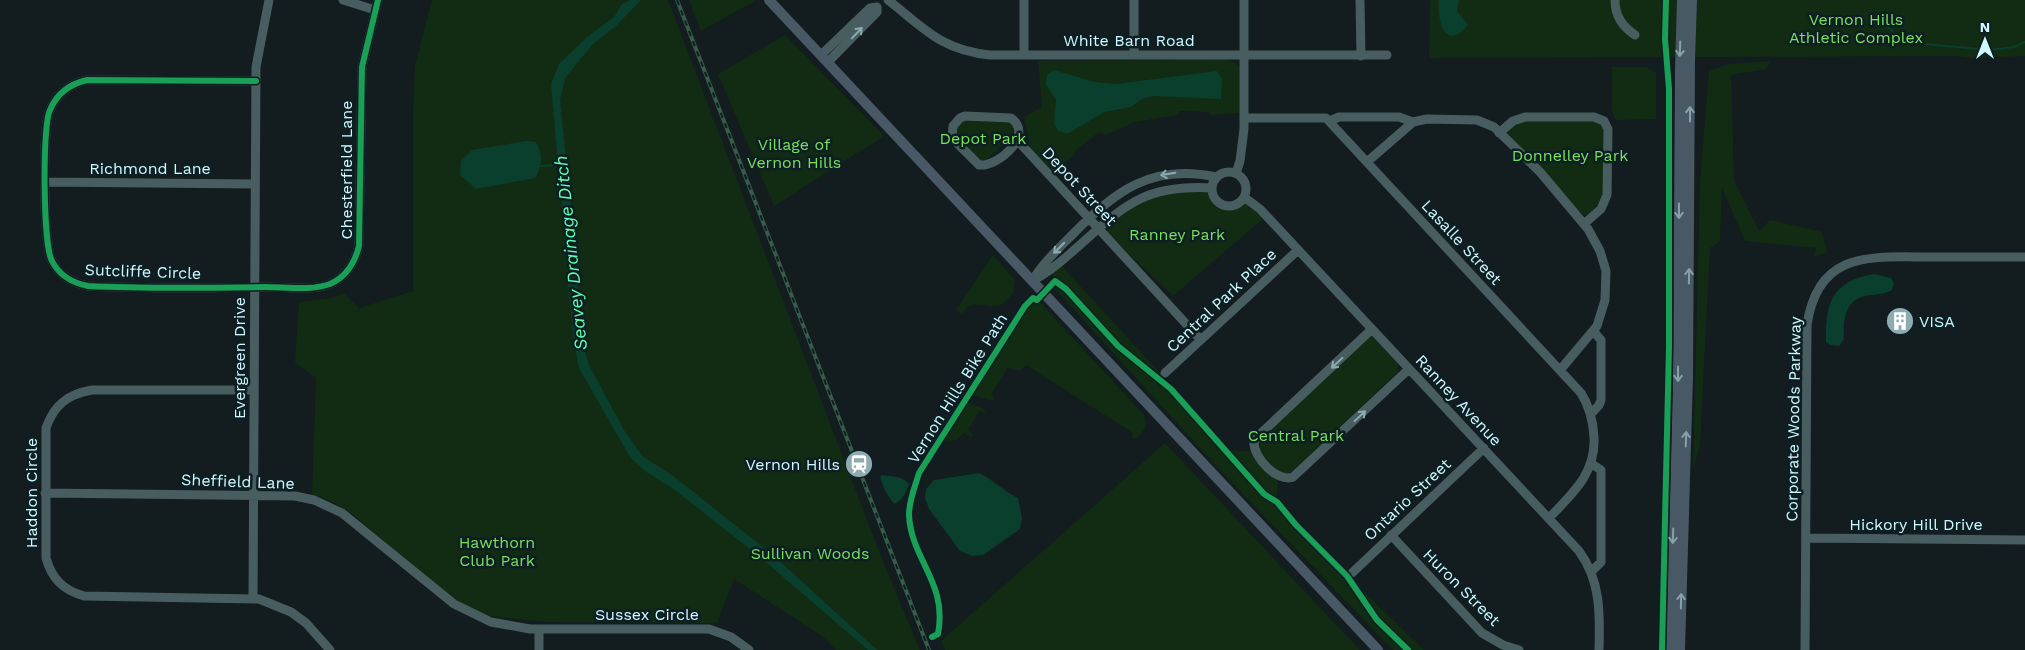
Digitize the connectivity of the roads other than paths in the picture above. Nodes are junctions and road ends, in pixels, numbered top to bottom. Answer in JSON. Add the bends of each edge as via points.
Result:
{"nodes":[{"id":1,"x":269,"y":0,"type":"edge"},
{"id":2,"x":343,"y":0,"type":"edge"},
{"id":3,"x":378,"y":0,"type":"edge"},
{"id":4,"x":769,"y":0,"type":"edge"},
{"id":5,"x":888,"y":0,"type":"edge"},
{"id":6,"x":1024,"y":0,"type":"edge"},
{"id":7,"x":1134,"y":0,"type":"edge"},
{"id":8,"x":1244,"y":0,"type":"edge"},
{"id":9,"x":1360,"y":0,"type":"edge"},
{"id":10,"x":1615,"y":0,"type":"edge"},
{"id":11,"x":1682,"y":0,"type":"edge"},
{"id":12,"x":1692,"y":0,"type":"edge"},
{"id":13,"x":880,"y":4,"type":"edge"},
{"id":14,"x":375,"y":10,"type":"junction"},
{"id":15,"x":1635,"y":36,"type":"dead end"},
{"id":16,"x":1024,"y":55,"type":"junction"},
{"id":17,"x":1134,"y":55,"type":"junction"},
{"id":18,"x":1244,"y":55,"type":"junction"},
{"id":19,"x":1387,"y":55,"type":"dead end"},
{"id":20,"x":1360,"y":56,"type":"junction"},
{"id":21,"x":825,"y":59,"type":"junction"},
{"id":22,"x":256,"y":81,"type":"junction"},
{"id":23,"x":1244,"y":118,"type":"junction"},
{"id":24,"x":1329,"y":121,"type":"junction"},
{"id":25,"x":1413,"y":122,"type":"junction"},
{"id":26,"x":1499,"y":133,"type":"junction"},
{"id":27,"x":1018,"y":141,"type":"junction"},
{"id":28,"x":1367,"y":162,"type":"junction"},
{"id":29,"x":1236,"y":173,"type":"junction"},
{"id":30,"x":1216,"y":177,"type":"junction"},
{"id":31,"x":46,"y":182,"type":"junction"},
{"id":32,"x":254,"y":184,"type":"junction"},
{"id":33,"x":1212,"y":188,"type":"junction"},
{"id":34,"x":1244,"y":198,"type":"junction"},
{"id":35,"x":1089,"y":217,"type":"junction"},
{"id":36,"x":1584,"y":224,"type":"junction"},
{"id":37,"x":1099,"y":228,"type":"junction"},
{"id":38,"x":1298,"y":250,"type":"junction"},
{"id":39,"x":2025,"y":258,"type":"edge"},
{"id":40,"x":1032,"y":281,"type":"junction"},
{"id":41,"x":254,"y":287,"type":"junction"},
{"id":42,"x":1372,"y":329,"type":"junction"},
{"id":43,"x":1594,"y":332,"type":"junction"},
{"id":44,"x":1200,"y":339,"type":"junction"},
{"id":45,"x":1409,"y":368,"type":"junction"},
{"id":46,"x":1561,"y":369,"type":"junction"},
{"id":47,"x":1165,"y":373,"type":"dead end"},
{"id":48,"x":254,"y":390,"type":"junction"},
{"id":49,"x":1591,"y":414,"type":"junction"},
{"id":50,"x":1484,"y":448,"type":"junction"},
{"id":51,"x":1592,"y":464,"type":"junction"},
{"id":52,"x":44,"y":494,"type":"junction"},
{"id":53,"x":254,"y":494,"type":"junction"},
{"id":54,"x":1549,"y":518,"type":"junction"},
{"id":55,"x":1390,"y":535,"type":"junction"},
{"id":56,"x":1806,"y":538,"type":"junction"},
{"id":57,"x":2025,"y":540,"type":"edge"},
{"id":58,"x":1352,"y":572,"type":"dead end"},
{"id":59,"x":1591,"y":572,"type":"junction"},
{"id":60,"x":253,"y":598,"type":"junction"},
{"id":61,"x":539,"y":629,"type":"junction"},
{"id":62,"x":327,"y":649,"type":"edge"},
{"id":63,"x":539,"y":650,"type":"edge"},
{"id":64,"x":749,"y":650,"type":"edge"},
{"id":65,"x":1378,"y":650,"type":"edge"},
{"id":66,"x":1519,"y":650,"type":"edge"},
{"id":67,"x":1600,"y":650,"type":"edge"},
{"id":68,"x":1671,"y":650,"type":"edge"},
{"id":69,"x":1680,"y":650,"type":"edge"},
{"id":70,"x":1805,"y":650,"type":"edge"}],
"edges":[{"from":1,"to":22,"type":"street","name":"Evergreen Drive"},
{"from":2,"to":14,"type":"street"},
{"from":3,"to":14,"type":"street","name":"Chesterfield Lane"},
{"from":4,"to":21,"type":"main road"},
{"from":5,"to":16,"type":"street","name":"White Barn Road","via":[[939,40],[956,49],[990,55]]},
{"from":6,"to":16,"type":"street"},
{"from":7,"to":17,"type":"street"},
{"from":8,"to":18,"type":"street"},
{"from":9,"to":20,"type":"street"},
{"from":10,"to":15,"type":"street","via":[[1622,24]]},
{"from":11,"to":68,"type":"main road","one_way":true,"via":[[1678,386]]},
{"from":69,"to":12,"type":"main road","one_way":true,"via":[[1688,377]]},
{"from":13,"to":21,"type":"street","via":[[877,12]]},
{"from":14,"to":41,"type":"street","name":"Chesterfield Lane","via":[[362,67],[357,255],[345,273],[319,287]]},
{"from":16,"to":17,"type":"street","name":"White Barn Road"},
{"from":17,"to":18,"type":"street","name":"White Barn Road"},
{"from":18,"to":20,"type":"street","name":"White Barn Road"},
{"from":18,"to":23,"type":"street"},
{"from":19,"to":20,"type":"street","name":"White Barn Road"},
{"from":21,"to":40,"type":"main road"},
{"from":22,"to":31,"type":"street","name":"Sutcliffe Circle","via":[[96,79],[70,86],[56,97],[47,116]]},
{"from":22,"to":32,"type":"street","name":"Evergreen Drive"},
{"from":23,"to":24,"type":"street","via":[[1319,117]]},
{"from":23,"to":29,"type":"street","via":[[1243,144]]},
{"from":24,"to":25,"type":"street","via":[[1339,117],[1399,117]]},
{"from":24,"to":28,"type":"street","name":"Lasalle Street"},
{"from":25,"to":26,"type":"street","via":[[1427,118],[1464,118],[1486,124]]},
{"from":25,"to":28,"type":"street"},
{"from":26,"to":36,"type":"street","via":[[1540,172]]},
{"from":26,"to":36,"type":"street","via":[[1513,120],[1525,117],[1594,117],[1604,121],[1608,129],[1607,195],[1601,208]]},
{"from":27,"to":27,"type":"street","name":"Depot Street","via":[[992,163],[978,165],[951,134],[955,122],[965,116],[1003,116],[1017,124],[1020,132]]},
{"from":27,"to":35,"type":"street","name":"Depot Street"},
{"from":28,"to":46,"type":"street","name":"Lasalle Street"},
{"from":29,"to":30,"type":"street"},
{"from":29,"to":34,"type":"street","via":[[1244,181]]},
{"from":30,"to":33,"type":"street"},
{"from":30,"to":35,"type":"street","one_way":true,"via":[[1181,172],[1148,178],[1114,196]]},
{"from":31,"to":32,"type":"street","name":"Richmond Lane"},
{"from":31,"to":41,"type":"street","name":"Sutcliffe Circle","via":[[46,246],[57,269],[72,281],[106,287]]},
{"from":32,"to":41,"type":"street","name":"Evergreen Drive"},
{"from":33,"to":34,"type":"street","via":[[1216,200],[1228,206]]},
{"from":33,"to":37,"type":"street","via":[[1177,187],[1156,192],[1119,211]]},
{"from":34,"to":38,"type":"street","name":"Ranney Avenue","via":[[1260,209]]},
{"from":35,"to":37,"type":"street","name":"Depot Street"},
{"from":35,"to":40,"type":"street","one_way":true,"via":[[1041,266]]},
{"from":36,"to":43,"type":"street","via":[[1600,251],[1606,271],[1605,300]]},
{"from":37,"to":40,"type":"street","via":[[1047,274]]},
{"from":37,"to":44,"type":"street","name":"Depot Street"},
{"from":38,"to":42,"type":"street","name":"Ranney Avenue"},
{"from":38,"to":44,"type":"street","name":"Central Park Place"},
{"from":39,"to":56,"type":"street","name":"Corporate Woods Parkway","via":[[1866,257],[1832,272],[1821,285],[1813,299],[1807,324]]},
{"from":40,"to":65,"type":"main road"},
{"from":41,"to":48,"type":"street","name":"Evergreen Drive"},
{"from":42,"to":45,"type":"street","name":"Ranney Avenue"},
{"from":42,"to":45,"type":"street","one_way":true,"via":[[1258,436],[1254,442],[1256,454],[1278,476],[1283,479],[1293,477]]},
{"from":43,"to":46,"type":"street"},
{"from":43,"to":49,"type":"street","via":[[1601,340],[1600,400]]},
{"from":44,"to":47,"type":"street","name":"Central Park Place"},
{"from":45,"to":50,"type":"street","name":"Ranney Avenue"},
{"from":46,"to":49,"type":"street","name":"Lasalle Street","via":[[1581,393]]},
{"from":48,"to":52,"type":"street","name":"Haddon Circle","via":[[92,390],[75,393],[54,410],[46,428]]},
{"from":48,"to":53,"type":"street","name":"Evergreen Drive"},
{"from":49,"to":51,"type":"street","name":"Lasalle Street","via":[[1595,448]]},
{"from":50,"to":54,"type":"street","name":"Ranney Avenue"},
{"from":50,"to":55,"type":"street","name":"Ontario Street"},
{"from":51,"to":54,"type":"street","name":"Lasalle Street","via":[[1580,485]]},
{"from":51,"to":59,"type":"street","name":"Lasalle Street","via":[[1601,470],[1601,562]]},
{"from":52,"to":53,"type":"street","name":"Sheffield Lane"},
{"from":52,"to":60,"type":"street","name":"Haddon Circle","via":[[46,558],[54,578],[74,593],[94,597]]},
{"from":53,"to":60,"type":"street","name":"Evergreen Drive"},
{"from":53,"to":61,"type":"street","name":"Sheffield Lane","via":[[295,496],[323,504],[356,522],[454,604],[491,622]]},
{"from":54,"to":59,"type":"street","name":"Ranney Avenue","via":[[1579,551]]},
{"from":55,"to":58,"type":"street","name":"Ontario Street"},
{"from":55,"to":66,"type":"street","name":"Huron Street","via":[[1482,633]]},
{"from":56,"to":57,"type":"street","name":"Hickory Hill Drive"},
{"from":56,"to":70,"type":"street","name":"Corporate Woods Parkway"},
{"from":59,"to":67,"type":"street","name":"Ranney Avenue","via":[[1599,595]]},
{"from":60,"to":62,"type":"street","name":"Haddon Circle","via":[[291,612],[306,623]]},
{"from":61,"to":63,"type":"street"},
{"from":61,"to":64,"type":"street","name":"Sussex Circle","via":[[709,629],[731,637]]}]}
